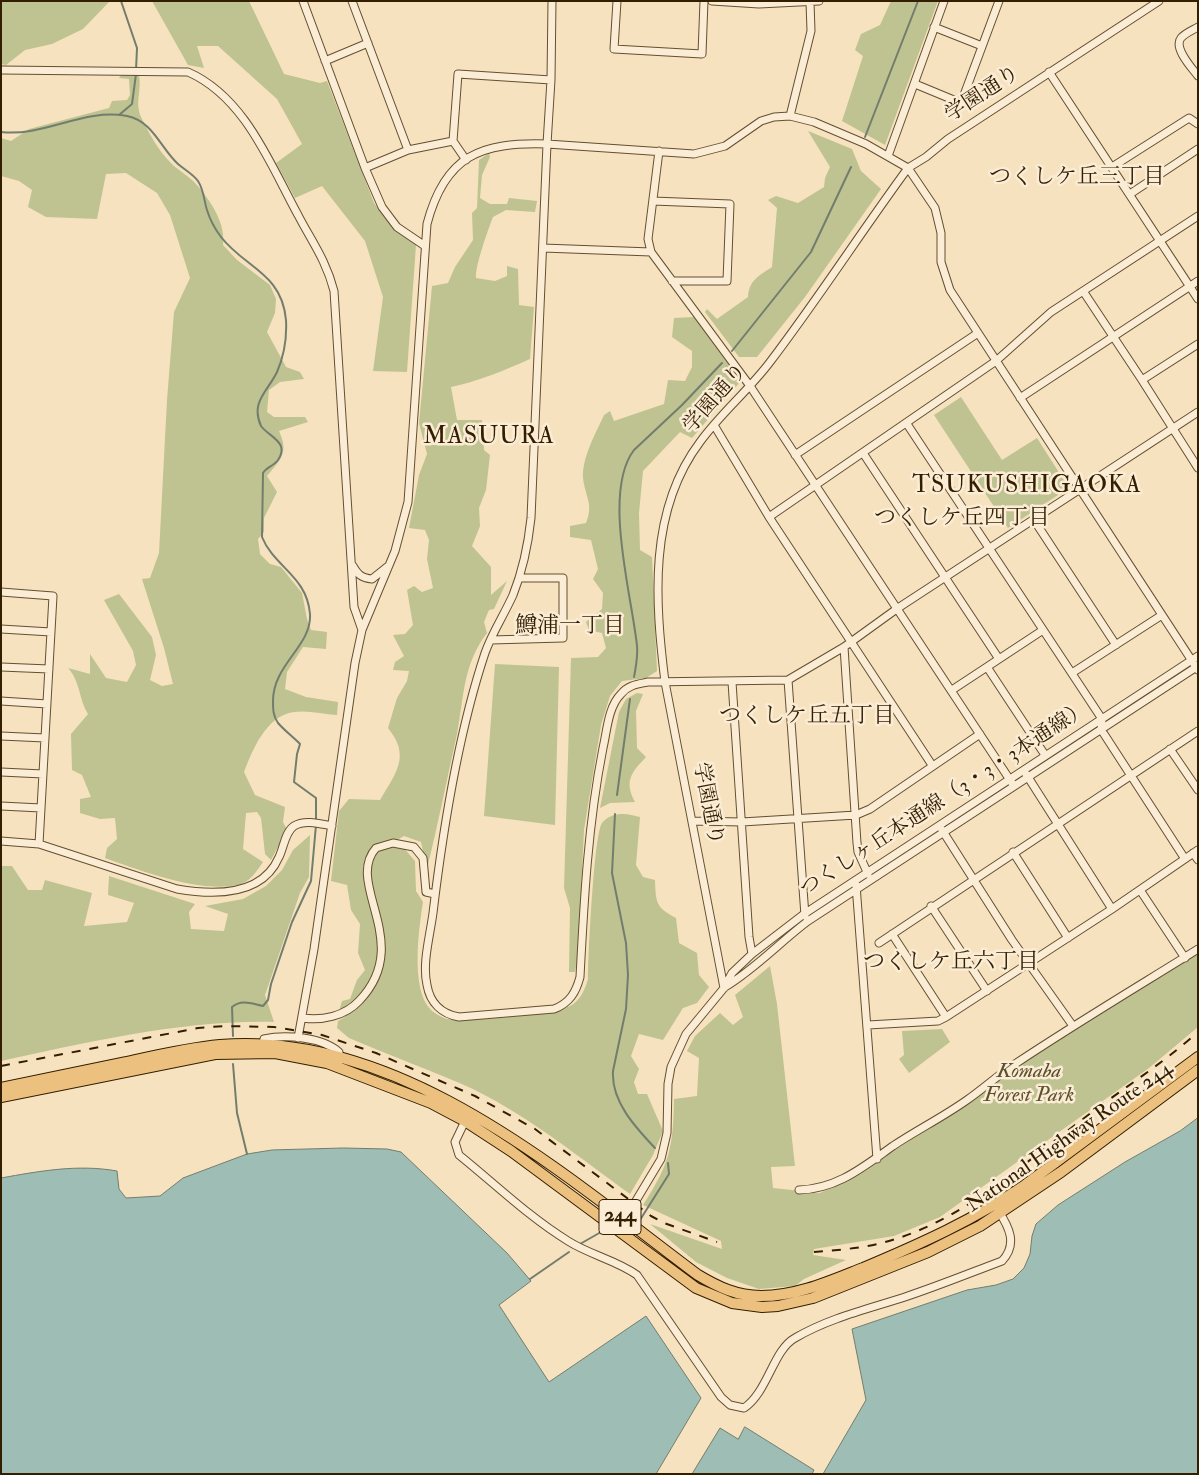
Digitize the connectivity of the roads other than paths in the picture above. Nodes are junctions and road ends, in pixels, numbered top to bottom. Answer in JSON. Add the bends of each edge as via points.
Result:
{"nodes":[{"id":1,"x":303,"y":1,"type":"edge"},
{"id":2,"x":352,"y":1,"type":"edge"},
{"id":3,"x":552,"y":1,"type":"edge"},
{"id":4,"x":617,"y":1,"type":"edge"},
{"id":5,"x":704,"y":1,"type":"edge"},
{"id":6,"x":712,"y":1,"type":"edge"},
{"id":7,"x":819,"y":1,"type":"edge"},
{"id":8,"x":944,"y":1,"type":"edge"},
{"id":9,"x":999,"y":1,"type":"edge"},
{"id":10,"x":1160,"y":1,"type":"edge"},
{"id":11,"x":759,"y":2,"type":"edge"},
{"id":12,"x":810,"y":2,"type":"edge"},
{"id":13,"x":934,"y":27,"type":"junction"},
{"id":14,"x":1198,"y":27,"type":"edge"},
{"id":15,"x":368,"y":43,"type":"junction"},
{"id":16,"x":982,"y":46,"type":"junction"},
{"id":17,"x":325,"y":61,"type":"junction"},
{"id":18,"x":1,"y":70,"type":"edge"},
{"id":19,"x":1049,"y":72,"type":"junction"},
{"id":20,"x":1198,"y":76,"type":"edge"},
{"id":21,"x":551,"y":80,"type":"junction"},
{"id":22,"x":915,"y":84,"type":"junction"},
{"id":23,"x":790,"y":116,"type":"junction"},
{"id":24,"x":1198,"y":124,"type":"edge"},
{"id":25,"x":453,"y":141,"type":"junction"},
{"id":26,"x":547,"y":144,"type":"junction"},
{"id":27,"x":1198,"y":149,"type":"edge"},
{"id":28,"x":408,"y":150,"type":"junction"},
{"id":29,"x":659,"y":151,"type":"junction"},
{"id":30,"x":888,"y":156,"type":"junction"},
{"id":31,"x":466,"y":160,"type":"junction"},
{"id":32,"x":1112,"y":167,"type":"junction"},
{"id":33,"x":365,"y":168,"type":"junction"},
{"id":34,"x":908,"y":168,"type":"junction"},
{"id":35,"x":1130,"y":194,"type":"junction"},
{"id":36,"x":653,"y":200,"type":"junction"},
{"id":37,"x":1198,"y":216,"type":"edge"},
{"id":38,"x":1160,"y":241,"type":"junction"},
{"id":39,"x":425,"y":246,"type":"junction"},
{"id":40,"x":543,"y":248,"type":"junction"},
{"id":41,"x":651,"y":252,"type":"junction"},
{"id":42,"x":672,"y":281,"type":"junction"},
{"id":43,"x":1198,"y":281,"type":"edge"},
{"id":44,"x":1190,"y":286,"type":"junction"},
{"id":45,"x":1082,"y":291,"type":"junction"},
{"id":46,"x":1198,"y":299,"type":"edge"},
{"id":47,"x":978,"y":333,"type":"junction"},
{"id":48,"x":1113,"y":336,"type":"junction"},
{"id":49,"x":1198,"y":344,"type":"edge"},
{"id":50,"x":996,"y":361,"type":"junction"},
{"id":51,"x":1142,"y":380,"type":"junction"},
{"id":52,"x":750,"y":386,"type":"junction"},
{"id":53,"x":1020,"y":398,"type":"junction"},
{"id":54,"x":1198,"y":412,"type":"edge"},
{"id":55,"x":906,"y":424,"type":"junction"},
{"id":56,"x":714,"y":425,"type":"junction"},
{"id":57,"x":1172,"y":429,"type":"junction"},
{"id":58,"x":863,"y":453,"type":"junction"},
{"id":59,"x":795,"y":455,"type":"junction"},
{"id":60,"x":1198,"y":468,"type":"edge"},
{"id":61,"x":815,"y":485,"type":"junction"},
{"id":62,"x":1080,"y":489,"type":"junction"},
{"id":63,"x":769,"y":517,"type":"junction"},
{"id":64,"x":1034,"y":520,"type":"junction"},
{"id":65,"x":990,"y":548,"type":"junction"},
{"id":66,"x":353,"y":566,"type":"junction"},
{"id":67,"x":389,"y":566,"type":"junction"},
{"id":68,"x":945,"y":577,"type":"junction"},
{"id":69,"x":519,"y":578,"type":"junction"},
{"id":70,"x":1,"y":592,"type":"edge"},
{"id":71,"x":898,"y":608,"type":"junction"},
{"id":72,"x":1162,"y":615,"type":"junction"},
{"id":73,"x":1,"y":629,"type":"edge"},
{"id":74,"x":362,"y":630,"type":"junction"},
{"id":75,"x":1043,"y":630,"type":"junction"},
{"id":76,"x":51,"y":632,"type":"junction"},
{"id":77,"x":491,"y":640,"type":"junction"},
{"id":78,"x":850,"y":642,"type":"junction"},
{"id":79,"x":1116,"y":645,"type":"junction"},
{"id":80,"x":844,"y":647,"type":"junction"},
{"id":81,"x":1194,"y":658,"type":"edge"},
{"id":82,"x":999,"y":659,"type":"junction"},
{"id":83,"x":1,"y":667,"type":"edge"},
{"id":84,"x":987,"y":667,"type":"junction"},
{"id":85,"x":1197,"y":668,"type":"edge"},
{"id":86,"x":49,"y":669,"type":"junction"},
{"id":87,"x":1072,"y":674,"type":"junction"},
{"id":88,"x":788,"y":680,"type":"junction"},
{"id":89,"x":665,"y":682,"type":"junction"},
{"id":90,"x":732,"y":682,"type":"junction"},
{"id":91,"x":952,"y":690,"type":"junction"},
{"id":92,"x":1,"y":701,"type":"edge"},
{"id":93,"x":47,"y":704,"type":"junction"},
{"id":94,"x":1102,"y":719,"type":"junction"},
{"id":95,"x":1101,"y":730,"type":"junction"},
{"id":96,"x":1198,"y":731,"type":"edge"},
{"id":97,"x":980,"y":734,"type":"junction"},
{"id":98,"x":1,"y":736,"type":"edge"},
{"id":99,"x":45,"y":738,"type":"junction"},
{"id":100,"x":1170,"y":749,"type":"junction"},
{"id":101,"x":1045,"y":755,"type":"junction"},
{"id":102,"x":932,"y":765,"type":"junction"},
{"id":103,"x":1023,"y":769,"type":"junction"},
{"id":104,"x":1,"y":772,"type":"edge"},
{"id":105,"x":43,"y":774,"type":"junction"},
{"id":106,"x":1130,"y":775,"type":"junction"},
{"id":107,"x":1028,"y":777,"type":"junction"},
{"id":108,"x":1009,"y":778,"type":"junction"},
{"id":109,"x":1014,"y":786,"type":"junction"},
{"id":110,"x":1198,"y":790,"type":"edge"},
{"id":111,"x":1,"y":806,"type":"edge"},
{"id":112,"x":41,"y":808,"type":"junction"},
{"id":113,"x":856,"y":815,"type":"junction"},
{"id":114,"x":796,"y":819,"type":"junction"},
{"id":115,"x":692,"y":822,"type":"junction"},
{"id":116,"x":742,"y":822,"type":"junction"},
{"id":117,"x":1057,"y":824,"type":"junction"},
{"id":118,"x":939,"y":825,"type":"junction"},
{"id":119,"x":332,"y":826,"type":"junction"},
{"id":120,"x":944,"y":832,"type":"junction"},
{"id":121,"x":1,"y":841,"type":"edge"},
{"id":122,"x":39,"y":844,"type":"junction"},
{"id":123,"x":1013,"y":852,"type":"junction"},
{"id":124,"x":1196,"y":852,"type":"edge"},
{"id":125,"x":1185,"y":860,"type":"junction"},
{"id":126,"x":1198,"y":860,"type":"edge"},
{"id":127,"x":867,"y":872,"type":"junction"},
{"id":128,"x":872,"y":879,"type":"junction"},
{"id":129,"x":973,"y":879,"type":"junction"},
{"id":130,"x":853,"y":880,"type":"junction"},
{"id":131,"x":858,"y":888,"type":"junction"},
{"id":132,"x":1140,"y":890,"type":"junction"},
{"id":133,"x":435,"y":894,"type":"junction"},
{"id":134,"x":931,"y":906,"type":"junction"},
{"id":135,"x":1112,"y":910,"type":"junction"},
{"id":136,"x":804,"y":914,"type":"junction"},
{"id":137,"x":808,"y":921,"type":"junction"},
{"id":138,"x":892,"y":934,"type":"junction"},
{"id":139,"x":1068,"y":938,"type":"junction"},
{"id":140,"x":879,"y":943,"type":"dead end"},
{"id":141,"x":1198,"y":949,"type":"edge"},
{"id":142,"x":752,"y":954,"type":"junction"},
{"id":143,"x":1185,"y":958,"type":"junction"},
{"id":144,"x":1028,"y":963,"type":"junction"},
{"id":145,"x":724,"y":988,"type":"junction"},
{"id":146,"x":987,"y":991,"type":"junction"},
{"id":147,"x":946,"y":1017,"type":"junction"},
{"id":148,"x":302,"y":1018,"type":"junction"},
{"id":149,"x":868,"y":1025,"type":"junction"},
{"id":150,"x":1072,"y":1026,"type":"junction"},
{"id":151,"x":298,"y":1038,"type":"junction"},
{"id":152,"x":261,"y":1049,"type":"junction"},
{"id":153,"x":1198,"y":1057,"type":"edge"},
{"id":154,"x":339,"y":1062,"type":"junction"},
{"id":155,"x":1198,"y":1070,"type":"edge"},
{"id":156,"x":1,"y":1088,"type":"edge"},
{"id":157,"x":1,"y":1097,"type":"edge"},
{"id":158,"x":468,"y":1116,"type":"junction"},
{"id":159,"x":877,"y":1159,"type":"junction"},
{"id":160,"x":799,"y":1190,"type":"dead end"},
{"id":161,"x":998,"y":1210,"type":"junction"},
{"id":162,"x":622,"y":1218,"type":"junction"},
{"id":163,"x":615,"y":1228,"type":"junction"}],
"edges":[{"from":1,"to":17,"type":"street"},
{"from":2,"to":15,"type":"street"},
{"from":3,"to":21,"type":"street"},
{"from":4,"to":5,"type":"street","via":[[614,49],[702,54]]},
{"from":6,"to":11,"type":"street"},
{"from":7,"to":12,"type":"street"},
{"from":8,"to":13,"type":"street"},
{"from":9,"to":16,"type":"street"},
{"from":10,"to":19,"type":"street","name":"学園通り"},
{"from":11,"to":12,"type":"street"},
{"from":12,"to":23,"type":"street","via":[[812,31]]},
{"from":13,"to":16,"type":"street"},
{"from":13,"to":22,"type":"street"},
{"from":14,"to":20,"type":"street","via":[[1179,42],[1179,49]]},
{"from":15,"to":17,"type":"street"},
{"from":15,"to":28,"type":"street"},
{"from":16,"to":22,"type":"street","via":[[961,103]]},
{"from":17,"to":33,"type":"street"},
{"from":18,"to":66,"type":"street","via":[[188,72],[224,96],[246,122],[322,255],[330,277],[336,313]]},
{"from":19,"to":32,"type":"street"},
{"from":19,"to":34,"type":"street","name":"学園通り"},
{"from":21,"to":25,"type":"street","via":[[458,74]]},
{"from":21,"to":26,"type":"street"},
{"from":22,"to":30,"type":"street"},
{"from":23,"to":29,"type":"street","via":[[760,121],[725,146],[708,152]]},
{"from":23,"to":30,"type":"street","via":[[832,129]]},
{"from":24,"to":32,"type":"street","via":[[1189,118]]},
{"from":25,"to":28,"type":"street"},
{"from":25,"to":31,"type":"street"},
{"from":26,"to":29,"type":"street"},
{"from":26,"to":31,"type":"street","via":[[496,146]]},
{"from":26,"to":40,"type":"street"},
{"from":27,"to":35,"type":"street"},
{"from":28,"to":33,"type":"street"},
{"from":29,"to":36,"type":"street"},
{"from":30,"to":34,"type":"street"},
{"from":31,"to":39,"type":"street","via":[[449,175],[435,198],[427,224]]},
{"from":32,"to":35,"type":"street"},
{"from":33,"to":39,"type":"street","via":[[382,207],[397,227]]},
{"from":34,"to":47,"type":"street","via":[[935,208],[939,220],[943,274]]},
{"from":34,"to":52,"type":"street","name":"学園通り","via":[[796,328]]},
{"from":35,"to":38,"type":"street"},
{"from":36,"to":41,"type":"street","via":[[648,239]]},
{"from":36,"to":42,"type":"street","via":[[730,204],[727,281]]},
{"from":37,"to":38,"type":"street"},
{"from":38,"to":44,"type":"street"},
{"from":38,"to":45,"type":"street"},
{"from":39,"to":67,"type":"street","via":[[408,502]]},
{"from":40,"to":41,"type":"street"},
{"from":40,"to":69,"type":"street","via":[[531,518],[528,551]]},
{"from":41,"to":42,"type":"street"},
{"from":42,"to":52,"type":"street"},
{"from":43,"to":44,"type":"street"},
{"from":44,"to":46,"type":"street"},
{"from":44,"to":48,"type":"street"},
{"from":45,"to":48,"type":"street"},
{"from":45,"to":50,"type":"street","via":[[1051,312]]},
{"from":47,"to":50,"type":"street"},
{"from":47,"to":59,"type":"street"},
{"from":48,"to":51,"type":"street"},
{"from":48,"to":53,"type":"street"},
{"from":49,"to":51,"type":"street"},
{"from":50,"to":53,"type":"street"},
{"from":50,"to":55,"type":"street"},
{"from":51,"to":57,"type":"street"},
{"from":52,"to":56,"type":"street","name":"学園通り"},
{"from":52,"to":59,"type":"street"},
{"from":53,"to":62,"type":"street"},
{"from":54,"to":57,"type":"street"},
{"from":55,"to":58,"type":"street"},
{"from":55,"to":65,"type":"street"},
{"from":56,"to":63,"type":"street"},
{"from":56,"to":89,"type":"street","name":"学園通り","via":[[688,461],[664,520],[658,594]]},
{"from":57,"to":60,"type":"street"},
{"from":57,"to":62,"type":"street"},
{"from":58,"to":61,"type":"street"},
{"from":58,"to":68,"type":"street"},
{"from":59,"to":61,"type":"street"},
{"from":61,"to":63,"type":"street"},
{"from":61,"to":71,"type":"street"},
{"from":62,"to":64,"type":"street"},
{"from":62,"to":72,"type":"street"},
{"from":63,"to":78,"type":"street"},
{"from":64,"to":65,"type":"street"},
{"from":64,"to":79,"type":"street"},
{"from":65,"to":68,"type":"street"},
{"from":65,"to":75,"type":"street"},
{"from":66,"to":67,"type":"street","via":[[364,579],[372,579]]},
{"from":66,"to":74,"type":"street","via":[[354,607]]},
{"from":67,"to":74,"type":"street"},
{"from":68,"to":71,"type":"street"},
{"from":68,"to":82,"type":"street"},
{"from":69,"to":77,"type":"street"},
{"from":69,"to":77,"type":"street","via":[[563,578],[563,638]]},
{"from":70,"to":76,"type":"street","via":[[52,596]]},
{"from":71,"to":78,"type":"street"},
{"from":71,"to":91,"type":"street"},
{"from":72,"to":79,"type":"street"},
{"from":72,"to":81,"type":"street"},
{"from":73,"to":76,"type":"street"},
{"from":74,"to":119,"type":"street"},
{"from":75,"to":82,"type":"street"},
{"from":75,"to":87,"type":"street"},
{"from":76,"to":86,"type":"street"},
{"from":77,"to":133,"type":"street","via":[[461,748]]},
{"from":78,"to":80,"type":"street"},
{"from":78,"to":102,"type":"street"},
{"from":79,"to":87,"type":"street"},
{"from":80,"to":88,"type":"street"},
{"from":80,"to":113,"type":"street"},
{"from":81,"to":85,"type":"street"},
{"from":81,"to":94,"type":"street","name":"つくしヶ丘本通線（3・3・3本通線）"},
{"from":82,"to":84,"type":"street"},
{"from":83,"to":86,"type":"street"},
{"from":84,"to":91,"type":"street"},
{"from":84,"to":101,"type":"street"},
{"from":85,"to":95,"type":"street","name":"つくしヶ丘本通線（3・3・3本通線）"},
{"from":86,"to":93,"type":"street"},
{"from":87,"to":94,"type":"street"},
{"from":88,"to":90,"type":"street"},
{"from":88,"to":114,"type":"street"},
{"from":89,"to":90,"type":"street"},
{"from":89,"to":115,"type":"street","name":"学園通り"},
{"from":89,"to":133,"type":"street","via":[[632,685],[620,694],[613,708],[596,787],[587,857],[580,977],[576,992],[564,1006],[542,1011],[459,1017],[441,1010],[433,1002],[426,978]]},
{"from":90,"to":116,"type":"street"},
{"from":91,"to":97,"type":"street"},
{"from":92,"to":93,"type":"street"},
{"from":93,"to":99,"type":"street"},
{"from":94,"to":95,"type":"street"},
{"from":94,"to":101,"type":"street","name":"つくしヶ丘本通線（3・3・3本通線）"},
{"from":95,"to":106,"type":"street"},
{"from":95,"to":107,"type":"street","name":"つくしヶ丘本通線（3・3・3本通線）"},
{"from":96,"to":100,"type":"street"},
{"from":97,"to":102,"type":"street"},
{"from":97,"to":108,"type":"street"},
{"from":98,"to":99,"type":"street"},
{"from":99,"to":105,"type":"street"},
{"from":100,"to":106,"type":"street"},
{"from":100,"to":110,"type":"street"},
{"from":101,"to":103,"type":"street","name":"つくしヶ丘本通線（3・3・3本通線）"},
{"from":102,"to":113,"type":"street","via":[[870,809]]},
{"from":103,"to":107,"type":"street"},
{"from":103,"to":108,"type":"street","name":"つくしヶ丘本通線（3・3・3本通線）"},
{"from":104,"to":105,"type":"street"},
{"from":105,"to":112,"type":"street"},
{"from":106,"to":117,"type":"street"},
{"from":106,"to":125,"type":"street"},
{"from":107,"to":109,"type":"street","name":"つくしヶ丘本通線（3・3・3本通線）"},
{"from":107,"to":117,"type":"street"},
{"from":108,"to":109,"type":"street"},
{"from":108,"to":118,"type":"street","name":"つくしヶ丘本通線（3・3・3本通線）"},
{"from":109,"to":120,"type":"street","name":"つくしヶ丘本通線（3・3・3本通線）"},
{"from":111,"to":112,"type":"street"},
{"from":112,"to":122,"type":"street"},
{"from":113,"to":114,"type":"street"},
{"from":113,"to":127,"type":"street","via":[[858,852]]},
{"from":114,"to":116,"type":"street"},
{"from":114,"to":136,"type":"street"},
{"from":115,"to":116,"type":"street"},
{"from":115,"to":145,"type":"street","name":"学園通り"},
{"from":116,"to":142,"type":"street"},
{"from":117,"to":123,"type":"street"},
{"from":117,"to":135,"type":"street"},
{"from":118,"to":120,"type":"street"},
{"from":118,"to":127,"type":"street","name":"つくしヶ丘本通線（3・3・3本通線）"},
{"from":119,"to":122,"type":"street","via":[[305,822],[295,825],[288,834],[279,859],[263,878],[251,885],[220,893],[177,889]]},
{"from":119,"to":148,"type":"street"},
{"from":120,"to":128,"type":"street","name":"つくしヶ丘本通線（3・3・3本通線）"},
{"from":120,"to":129,"type":"street"},
{"from":121,"to":122,"type":"street"},
{"from":123,"to":129,"type":"street"},
{"from":123,"to":139,"type":"street"},
{"from":124,"to":125,"type":"street"},
{"from":124,"to":126,"type":"street"},
{"from":125,"to":132,"type":"street"},
{"from":127,"to":128,"type":"street"},
{"from":127,"to":130,"type":"street","name":"つくしヶ丘本通線（3・3・3本通線）"},
{"from":128,"to":131,"type":"street","name":"つくしヶ丘本通線（3・3・3本通線）"},
{"from":129,"to":134,"type":"street"},
{"from":129,"to":144,"type":"street"},
{"from":130,"to":131,"type":"street"},
{"from":130,"to":136,"type":"street","name":"つくしヶ丘本通線（3・3・3本通線）"},
{"from":131,"to":137,"type":"street","name":"つくしヶ丘本通線（3・3・3本通線）"},
{"from":131,"to":149,"type":"street","via":[[860,954]]},
{"from":132,"to":135,"type":"street"},
{"from":132,"to":143,"type":"street"},
{"from":133,"to":148,"type":"street","via":[[426,892],[423,858],[414,847],[393,843],[376,848],[366,871],[382,935],[375,980],[356,1004],[342,1014]]},
{"from":134,"to":138,"type":"street"},
{"from":134,"to":146,"type":"street"},
{"from":135,"to":139,"type":"street"},
{"from":136,"to":137,"type":"street"},
{"from":136,"to":142,"type":"street","name":"つくしヶ丘本通線（3・3・3本通線）"},
{"from":137,"to":145,"type":"street","name":"つくしヶ丘本通線（3・3・3本通線）"},
{"from":138,"to":140,"type":"street"},
{"from":138,"to":147,"type":"street"},
{"from":139,"to":144,"type":"street"},
{"from":141,"to":143,"type":"street"},
{"from":142,"to":145,"type":"street","name":"つくしヶ丘本通線（3・3・3本通線）","via":[[732,973]]},
{"from":143,"to":150,"type":"street"},
{"from":144,"to":146,"type":"street"},
{"from":144,"to":150,"type":"street"},
{"from":145,"to":162,"type":"street","name":"つくしヶ丘本通線（3・3・3本通線）","via":[[677,1050],[668,1084],[667,1133],[661,1159]]},
{"from":146,"to":147,"type":"street"},
{"from":147,"to":149,"type":"street","via":[[938,1021]]},
{"from":148,"to":151,"type":"street"},
{"from":149,"to":159,"type":"street"},
{"from":150,"to":159,"type":"street"},
{"from":151,"to":152,"type":"street","via":[[264,1039]]},
{"from":151,"to":154,"type":"street","via":[[333,1047],[339,1052]]},
{"from":152,"to":154,"type":"highway","name":"National Highway Route 244","number":"244"},
{"from":152,"to":156,"type":"highway","name":"National Highway Route 244","number":"244","via":[[220,1045],[189,1049]]},
{"from":152,"to":157,"type":"highway","name":"National Highway Route 244","number":"244","via":[[197,1056]]},
{"from":153,"to":161,"type":"highway","name":"National Highway Route 244","number":"244"},
{"from":154,"to":158,"type":"highway","name":"National Highway Route 244","number":"244"},
{"from":155,"to":161,"type":"highway","name":"National Highway Route 244","number":"244"},
{"from":158,"to":161,"type":"street","via":[[455,1142],[459,1155],[557,1234],[625,1266],[637,1275],[721,1397],[730,1405],[744,1408],[754,1401],[793,1339],[828,1322],[1002,1261],[1008,1254],[1011,1238]]},
{"from":158,"to":162,"type":"highway","name":"National Highway Route 244","number":"244","via":[[512,1138]]},
{"from":158,"to":163,"type":"highway","name":"National Highway Route 244","number":"244"},
{"from":159,"to":160,"type":"street","via":[[833,1184]]},
{"from":161,"to":162,"type":"highway","name":"National Highway Route 244","number":"244","via":[[837,1278],[793,1293],[760,1296],[744,1295],[715,1285]]},
{"from":161,"to":163,"type":"highway","name":"National Highway Route 244","number":"244","via":[[928,1252],[814,1298],[778,1306],[732,1303],[707,1294]]},
{"from":162,"to":163,"type":"street","name":"つくしヶ丘本通線（3・3・3本通線）"}]}
